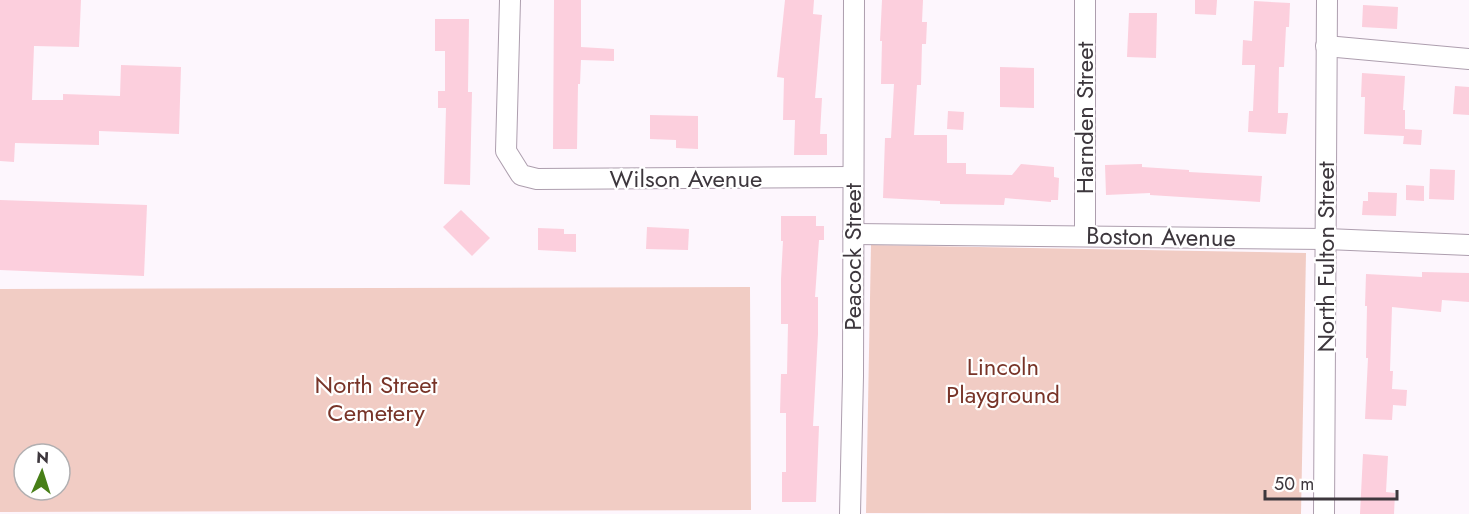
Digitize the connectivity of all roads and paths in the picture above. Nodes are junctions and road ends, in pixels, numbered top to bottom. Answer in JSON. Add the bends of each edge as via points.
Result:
{"nodes":[{"id":1,"x":510,"y":0,"type":"edge"},
{"id":2,"x":854,"y":0,"type":"edge"},
{"id":3,"x":1085,"y":0,"type":"edge"},
{"id":4,"x":1327,"y":0,"type":"edge"},
{"id":5,"x":1326,"y":46,"type":"junction"},
{"id":6,"x":1469,"y":59,"type":"edge"},
{"id":7,"x":853,"y":177,"type":"junction"},
{"id":8,"x":853,"y":234,"type":"junction"},
{"id":9,"x":1085,"y":236,"type":"junction"},
{"id":10,"x":1327,"y":239,"type":"junction"},
{"id":11,"x":1469,"y":245,"type":"edge"},
{"id":12,"x":850,"y":514,"type":"edge"},
{"id":13,"x":1324,"y":514,"type":"edge"}],
"edges":[{"from":1,"to":7,"type":"street","name":"Wilson Avenue","via":[[506,151],[521,175],[537,179]]},
{"from":2,"to":7,"type":"street","name":"Peacock Street"},
{"from":3,"to":9,"type":"street","name":"Harnden Street"},
{"from":4,"to":5,"type":"street","name":"North Fulton Street"},
{"from":5,"to":6,"type":"street"},
{"from":5,"to":10,"type":"street","name":"North Fulton Street"},
{"from":7,"to":8,"type":"street","name":"Peacock Street"},
{"from":8,"to":9,"type":"street","name":"Boston Avenue"},
{"from":8,"to":12,"type":"street","name":"Peacock Street"},
{"from":9,"to":10,"type":"street","name":"Boston Avenue"},
{"from":10,"to":11,"type":"street","name":"Boston Avenue"},
{"from":10,"to":13,"type":"street","name":"North Fulton Street"}]}
